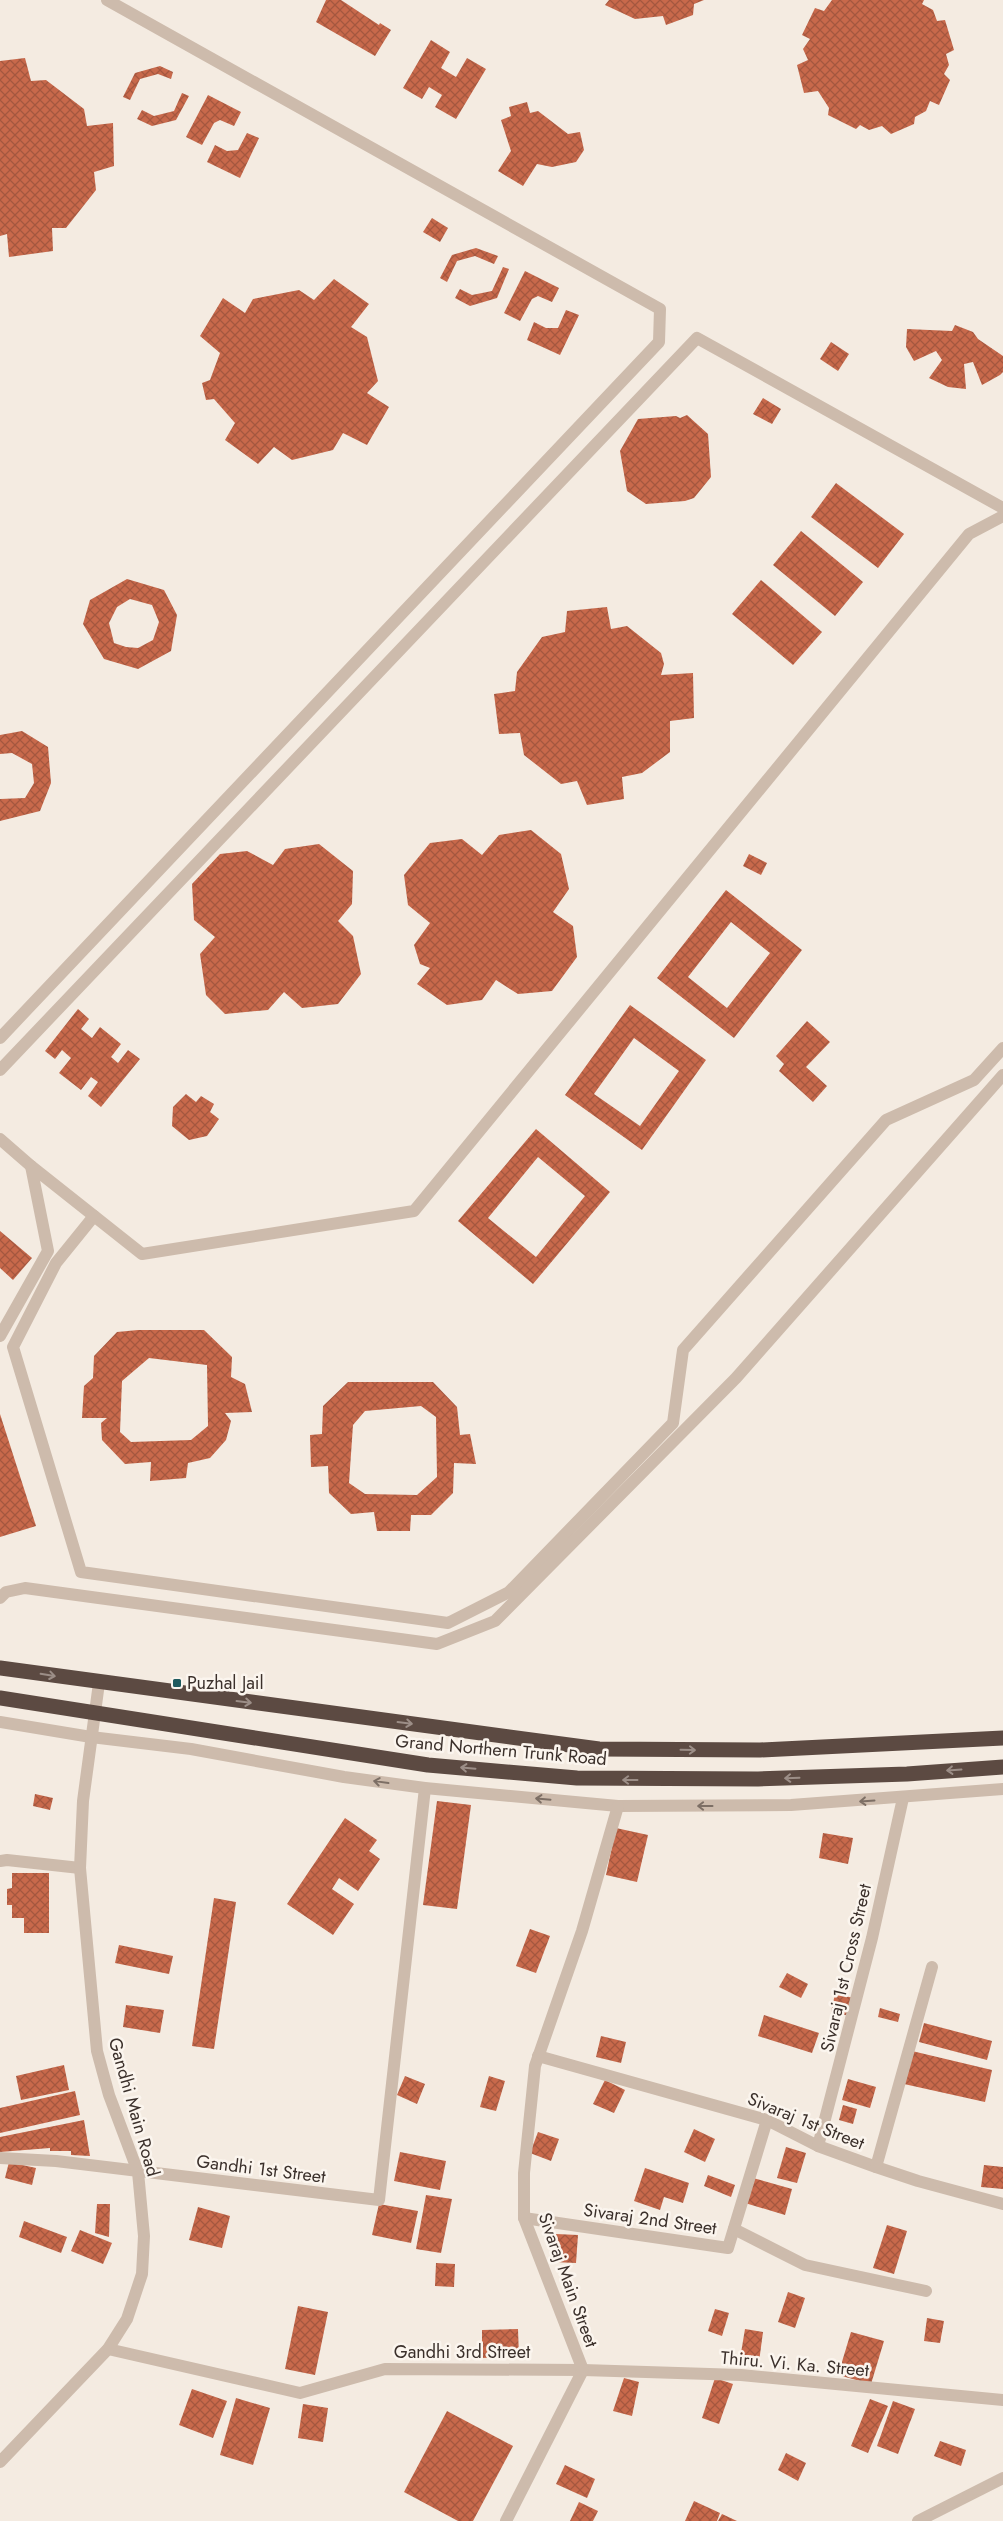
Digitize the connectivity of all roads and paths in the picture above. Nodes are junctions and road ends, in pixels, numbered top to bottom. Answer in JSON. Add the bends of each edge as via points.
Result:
{"nodes":[{"id":1,"x":107,"y":0,"type":"edge"},
{"id":2,"x":1003,"y":508,"type":"edge"},
{"id":3,"x":1003,"y":516,"type":"edge"},
{"id":4,"x":0,"y":1038,"type":"edge"},
{"id":5,"x":1003,"y":1048,"type":"edge"},
{"id":6,"x":0,"y":1070,"type":"edge"},
{"id":7,"x":1003,"y":1075,"type":"edge"},
{"id":8,"x":0,"y":1139,"type":"edge"},
{"id":9,"x":31,"y":1166,"type":"junction"},
{"id":10,"x":94,"y":1216,"type":"junction"},
{"id":11,"x":0,"y":1336,"type":"edge"},
{"id":12,"x":0,"y":1598,"type":"edge"},
{"id":13,"x":0,"y":1668,"type":"edge"},
{"id":14,"x":99,"y":1683,"type":"junction"},
{"id":15,"x":0,"y":1698,"type":"edge"},
{"id":16,"x":94,"y":1713,"type":"junction"},
{"id":17,"x":0,"y":1722,"type":"edge"},
{"id":18,"x":91,"y":1737,"type":"junction"},
{"id":19,"x":1003,"y":1738,"type":"edge"},
{"id":20,"x":1003,"y":1767,"type":"edge"},
{"id":21,"x":425,"y":1788,"type":"junction"},
{"id":22,"x":1003,"y":1789,"type":"edge"},
{"id":23,"x":903,"y":1798,"type":"junction"},
{"id":24,"x":618,"y":1806,"type":"junction"},
{"id":25,"x":0,"y":1861,"type":"edge"},
{"id":26,"x":80,"y":1868,"type":"junction"},
{"id":27,"x":932,"y":1966,"type":"dead end"},
{"id":28,"x":538,"y":2056,"type":"junction"},
{"id":29,"x":767,"y":2120,"type":"junction"},
{"id":30,"x":818,"y":2146,"type":"junction"},
{"id":31,"x":0,"y":2158,"type":"edge"},
{"id":32,"x":876,"y":2167,"type":"junction"},
{"id":33,"x":138,"y":2172,"type":"junction"},
{"id":34,"x":1003,"y":2204,"type":"edge"},
{"id":35,"x":524,"y":2218,"type":"junction"},
{"id":36,"x":734,"y":2229,"type":"junction"},
{"id":37,"x":926,"y":2291,"type":"dead end"},
{"id":38,"x":108,"y":2349,"type":"junction"},
{"id":39,"x":583,"y":2370,"type":"junction"},
{"id":40,"x":1003,"y":2400,"type":"edge"},
{"id":41,"x":0,"y":2462,"type":"edge"},
{"id":42,"x":1003,"y":2478,"type":"edge"},
{"id":43,"x":506,"y":2521,"type":"edge"},
{"id":44,"x":918,"y":2521,"type":"edge"}],
"edges":[{"from":1,"to":4,"type":"street","via":[[660,309],[659,342]]},
{"from":2,"to":6,"type":"street","via":[[697,338]]},
{"from":3,"to":10,"type":"street","via":[[969,534],[414,1211],[142,1254]]},
{"from":5,"to":10,"type":"street","via":[[974,1080],[886,1120],[683,1350],[673,1423],[509,1592],[448,1623],[81,1572],[13,1347],[56,1264]]},
{"from":7,"to":12,"type":"street","via":[[736,1378],[495,1621],[437,1644],[25,1588],[6,1592]]},
{"from":8,"to":9,"type":"street"},
{"from":9,"to":10,"type":"street"},
{"from":9,"to":11,"type":"street","via":[[48,1251]]},
{"from":13,"to":14,"type":"highway","name":"Grand Northern Trunk Road","one_way":true},
{"from":14,"to":16,"type":"street","name":"Gandhi Main Road"},
{"from":14,"to":19,"type":"highway","name":"Grand Northern Trunk Road","one_way":true,"via":[[599,1749],[760,1750]]},
{"from":15,"to":16,"type":"highway","name":"Grand Northern Trunk Road"},
{"from":16,"to":18,"type":"street","name":"Gandhi Main Road"},
{"from":20,"to":16,"type":"highway","name":"Grand Northern Trunk Road","one_way":true,"via":[[758,1779],[577,1778],[428,1765]]},
{"from":17,"to":18,"type":"street"},
{"from":21,"to":18,"type":"street","one_way":true,"via":[[191,1749]]},
{"from":18,"to":26,"type":"street","name":"Gandhi Main Road","via":[[83,1801]]},
{"from":24,"to":21,"type":"street","one_way":true},
{"from":21,"to":33,"type":"street","name":"Gandhi 1st Street","via":[[379,2200]]},
{"from":22,"to":23,"type":"street"},
{"from":23,"to":24,"type":"street","one_way":true,"via":[[791,1806]]},
{"from":23,"to":30,"type":"street","name":"Sivaraj 1st Cross Street","via":[[872,1938]]},
{"from":24,"to":28,"type":"street","name":"Sivaraj Main Street","via":[[582,1931]]},
{"from":25,"to":26,"type":"street"},
{"from":26,"to":33,"type":"street","name":"Gandhi Main Road","via":[[97,2052],[109,2095]]},
{"from":27,"to":32,"type":"street"},
{"from":28,"to":29,"type":"street","name":"Sivaraj 1st Street"},
{"from":28,"to":35,"type":"street","name":"Sivaraj Main Street","via":[[524,2173]]},
{"from":29,"to":30,"type":"street","name":"Sivaraj 1st Street"},
{"from":29,"to":36,"type":"street","name":"Sivaraj 2nd Street"},
{"from":30,"to":32,"type":"street","name":"Sivaraj 1st Street"},
{"from":31,"to":33,"type":"street","name":"Gandhi 1st Street","via":[[56,2161]]},
{"from":32,"to":34,"type":"street","name":"Sivaraj 1st Street"},
{"from":33,"to":38,"type":"street","name":"Gandhi Main Road","via":[[144,2236],[142,2274],[127,2319]]},
{"from":35,"to":36,"type":"street","name":"Sivaraj 2nd Street","via":[[728,2248]]},
{"from":35,"to":39,"type":"street","name":"Sivaraj Main Street"},
{"from":36,"to":37,"type":"street","via":[[805,2265]]},
{"from":38,"to":39,"type":"street","name":"Gandhi 3rd Street","via":[[300,2393],[385,2369]]},
{"from":38,"to":41,"type":"street","name":"Gandhi Main Road"},
{"from":39,"to":40,"type":"street","name":"Thiru. Vi. Ka. Street","via":[[741,2375]]},
{"from":39,"to":43,"type":"street","name":"Sivaraj Main Street"},
{"from":42,"to":44,"type":"street"}]}
